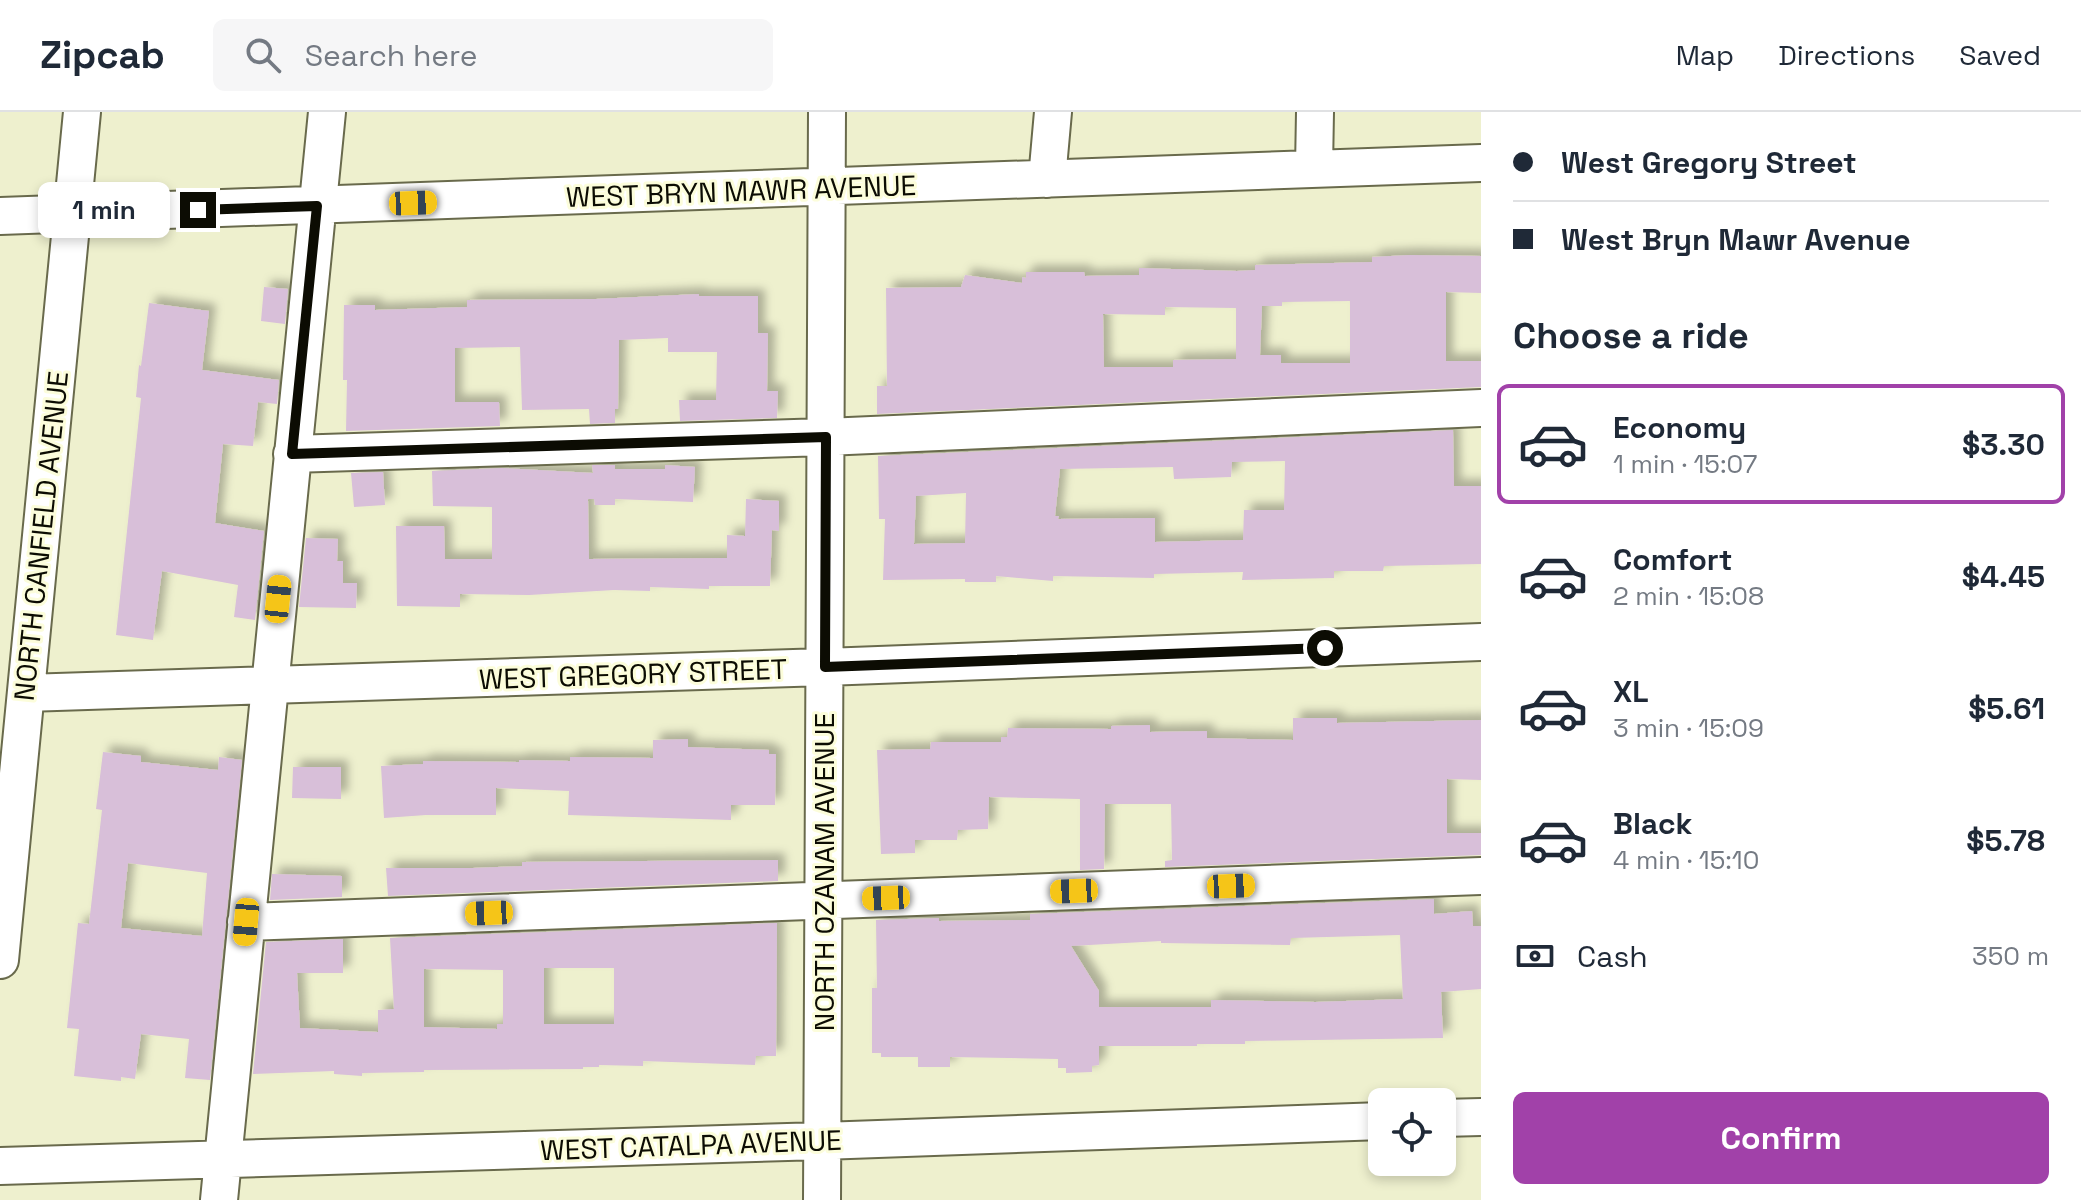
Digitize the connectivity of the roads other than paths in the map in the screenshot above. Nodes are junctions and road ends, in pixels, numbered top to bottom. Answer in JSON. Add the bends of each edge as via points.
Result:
{"nodes":[{"id":1,"x":82,"y":112,"type":"edge"},
{"id":2,"x":327,"y":112,"type":"edge"},
{"id":3,"x":827,"y":112,"type":"edge"},
{"id":4,"x":1053,"y":112,"type":"edge"},
{"id":5,"x":1315,"y":112,"type":"edge"},
{"id":6,"x":1481,"y":163,"type":"edge"},
{"id":7,"x":1314,"y":168,"type":"junction"},
{"id":8,"x":1047,"y":179,"type":"junction"},
{"id":9,"x":827,"y":188,"type":"junction"},
{"id":10,"x":317,"y":206,"type":"junction"},
{"id":11,"x":72,"y":213,"type":"junction"},
{"id":12,"x":0,"y":216,"type":"edge"},
{"id":13,"x":1481,"y":408,"type":"edge"},
{"id":14,"x":826,"y":437,"type":"junction"},
{"id":15,"x":292,"y":454,"type":"junction"},
{"id":16,"x":1481,"y":642,"type":"edge"},
{"id":17,"x":825,"y":667,"type":"junction"},
{"id":18,"x":269,"y":686,"type":"junction"},
{"id":19,"x":26,"y":693,"type":"junction"},
{"id":20,"x":1481,"y":876,"type":"edge"},
{"id":21,"x":824,"y":901,"type":"junction"},
{"id":22,"x":246,"y":922,"type":"junction"},
{"id":23,"x":0,"y":960,"type":"edge"},
{"id":24,"x":1481,"y":1117,"type":"edge"},
{"id":25,"x":1456,"y":1118,"type":"edge"},
{"id":26,"x":1368,"y":1122,"type":"edge"},
{"id":27,"x":822,"y":1141,"type":"junction"},
{"id":28,"x":223,"y":1160,"type":"junction"},
{"id":29,"x":0,"y":1166,"type":"edge"},
{"id":30,"x":219,"y":1200,"type":"edge"},
{"id":31,"x":822,"y":1200,"type":"edge"}],
"edges":[{"from":1,"to":11,"type":"street","name":"NORTH CANFIELD AVENUE"},
{"from":2,"to":10,"type":"street"},
{"from":3,"to":9,"type":"street","name":"NORTH OZANAM AVENUE"},
{"from":4,"to":8,"type":"street"},
{"from":5,"to":7,"type":"street"},
{"from":6,"to":7,"type":"street","name":"WEST BRYN MAWR AVENUE"},
{"from":7,"to":8,"type":"street","name":"WEST BRYN MAWR AVENUE"},
{"from":8,"to":9,"type":"street","name":"WEST BRYN MAWR AVENUE"},
{"from":9,"to":10,"type":"street","name":"WEST BRYN MAWR AVENUE"},
{"from":9,"to":14,"type":"street","name":"NORTH OZANAM AVENUE"},
{"from":10,"to":11,"type":"street","name":"WEST BRYN MAWR AVENUE"},
{"from":10,"to":15,"type":"street"},
{"from":11,"to":12,"type":"street","name":"WEST BRYN MAWR AVENUE"},
{"from":11,"to":19,"type":"street","name":"NORTH CANFIELD AVENUE"},
{"from":13,"to":14,"type":"street"},
{"from":14,"to":15,"type":"street"},
{"from":14,"to":17,"type":"street","name":"NORTH OZANAM AVENUE"},
{"from":15,"to":18,"type":"street"},
{"from":16,"to":17,"type":"street","name":"WEST GREGORY STREET"},
{"from":17,"to":18,"type":"street","name":"WEST GREGORY STREET"},
{"from":17,"to":21,"type":"street","name":"NORTH OZANAM AVENUE"},
{"from":18,"to":19,"type":"street","name":"WEST GREGORY STREET"},
{"from":18,"to":22,"type":"street"},
{"from":19,"to":23,"type":"street","name":"NORTH CANFIELD AVENUE"},
{"from":20,"to":21,"type":"street"},
{"from":21,"to":22,"type":"street"},
{"from":21,"to":27,"type":"street","name":"NORTH OZANAM AVENUE"},
{"from":22,"to":28,"type":"street"},
{"from":24,"to":25,"type":"street"},
{"from":26,"to":27,"type":"street","name":"WEST CATALPA AVENUE"},
{"from":27,"to":28,"type":"street","name":"WEST CATALPA AVENUE"},
{"from":27,"to":31,"type":"street","name":"NORTH OZANAM AVENUE"},
{"from":28,"to":29,"type":"street","name":"WEST CATALPA AVENUE"},
{"from":28,"to":30,"type":"street"}]}
